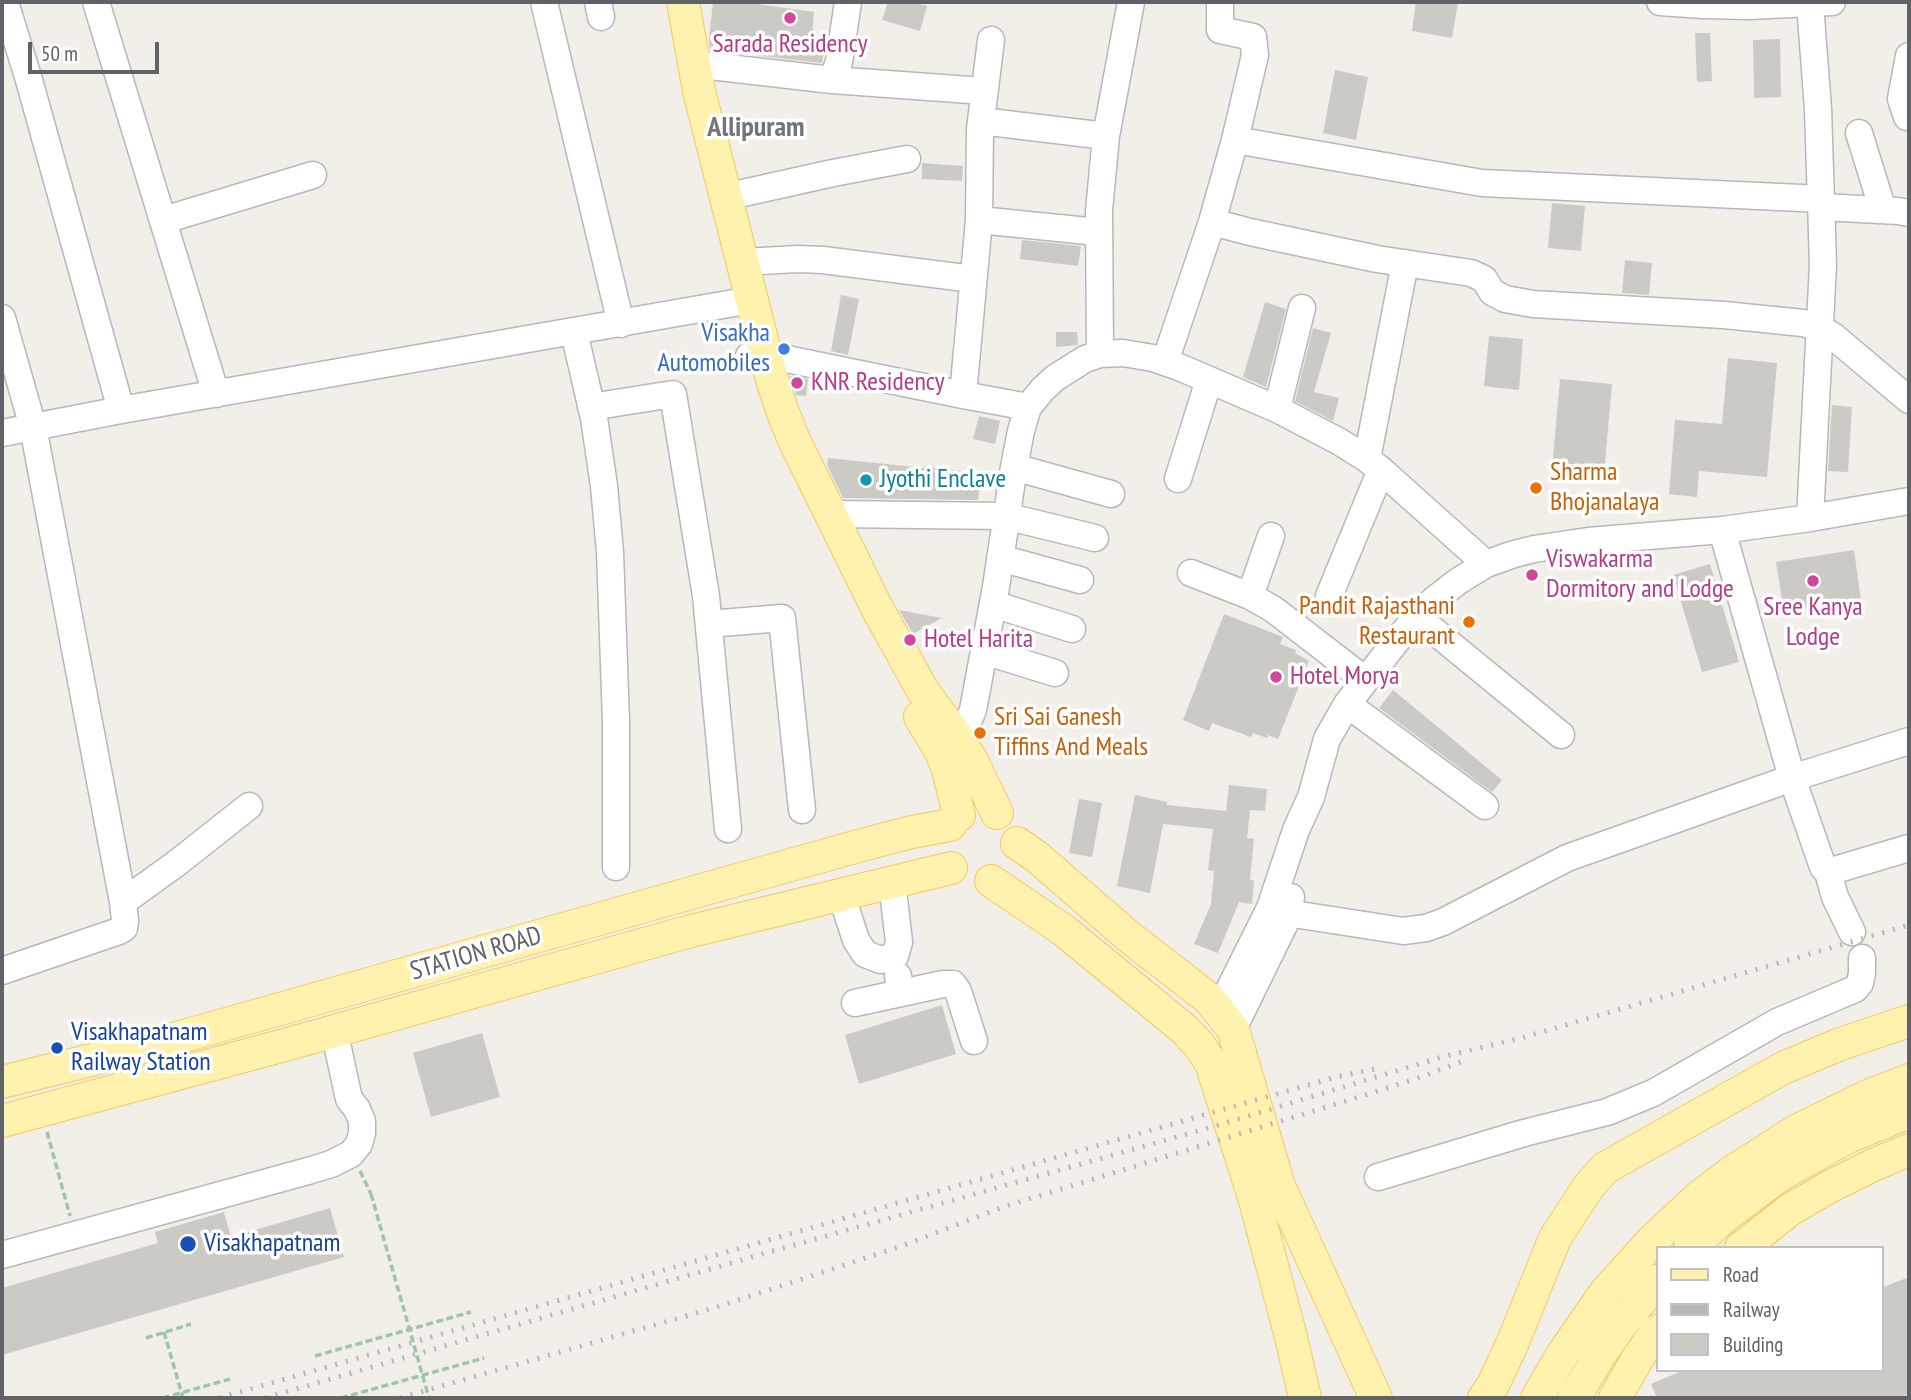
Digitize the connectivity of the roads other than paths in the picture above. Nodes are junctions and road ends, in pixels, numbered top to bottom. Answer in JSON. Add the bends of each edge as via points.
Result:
{"nodes":[{"id":1,"x":5,"y":2,"type":"edge"},
{"id":2,"x":96,"y":2,"type":"edge"},
{"id":3,"x":544,"y":2,"type":"edge"},
{"id":4,"x":668,"y":2,"type":"edge"},
{"id":5,"x":683,"y":2,"type":"edge"},
{"id":6,"x":848,"y":2,"type":"edge"},
{"id":7,"x":1131,"y":2,"type":"edge"},
{"id":8,"x":1220,"y":2,"type":"edge"},
{"id":9,"x":1660,"y":2,"type":"edge"},
{"id":10,"x":1821,"y":3,"type":"edge"},
{"id":11,"x":1750,"y":4,"type":"edge"},
{"id":12,"x":991,"y":40,"type":"dead end"},
{"id":13,"x":1909,"y":56,"type":"edge"},
{"id":14,"x":693,"y":64,"type":"junction"},
{"id":15,"x":832,"y":80,"type":"junction"},
{"id":16,"x":984,"y":91,"type":"junction"},
{"id":17,"x":1907,"y":117,"type":"dead end"},
{"id":18,"x":981,"y":121,"type":"junction"},
{"id":19,"x":1858,"y":132,"type":"dead end"},
{"id":20,"x":1106,"y":136,"type":"junction"},
{"id":21,"x":1235,"y":141,"type":"junction"},
{"id":22,"x":907,"y":159,"type":"dead end"},
{"id":23,"x":313,"y":176,"type":"dead end"},
{"id":24,"x":725,"y":197,"type":"junction"},
{"id":25,"x":1822,"y":203,"type":"junction"},
{"id":26,"x":1883,"y":210,"type":"junction"},
{"id":27,"x":1909,"y":213,"type":"edge"},
{"id":28,"x":164,"y":220,"type":"junction"},
{"id":29,"x":979,"y":220,"type":"junction"},
{"id":30,"x":1212,"y":222,"type":"junction"},
{"id":31,"x":1098,"y":232,"type":"junction"},
{"id":32,"x":743,"y":262,"type":"junction"},
{"id":33,"x":1405,"y":263,"type":"junction"},
{"id":34,"x":973,"y":279,"type":"junction"},
{"id":35,"x":734,"y":303,"type":"junction"},
{"id":36,"x":1302,"y":308,"type":"dead end"},
{"id":37,"x":2,"y":318,"type":"edge"},
{"id":38,"x":621,"y":324,"type":"junction"},
{"id":39,"x":1820,"y":328,"type":"junction"},
{"id":40,"x":574,"y":332,"type":"junction"},
{"id":41,"x":1100,"y":354,"type":"junction"},
{"id":42,"x":758,"y":356,"type":"junction"},
{"id":43,"x":1165,"y":362,"type":"junction"},
{"id":44,"x":1209,"y":380,"type":"junction"},
{"id":45,"x":216,"y":394,"type":"junction"},
{"id":46,"x":963,"y":395,"type":"junction"},
{"id":47,"x":1909,"y":400,"type":"edge"},
{"id":48,"x":591,"y":407,"type":"junction"},
{"id":49,"x":1028,"y":407,"type":"junction"},
{"id":50,"x":1277,"y":408,"type":"junction"},
{"id":51,"x":121,"y":410,"type":"junction"},
{"id":52,"x":33,"y":427,"type":"junction"},
{"id":53,"x":2,"y":433,"type":"edge"},
{"id":54,"x":1374,"y":465,"type":"junction"},
{"id":55,"x":1014,"y":467,"type":"junction"},
{"id":56,"x":1178,"y":479,"type":"dead end"},
{"id":57,"x":1111,"y":494,"type":"dead end"},
{"id":58,"x":1909,"y":501,"type":"edge"},
{"id":59,"x":832,"y":514,"type":"junction"},
{"id":60,"x":1005,"y":516,"type":"junction"},
{"id":61,"x":1810,"y":518,"type":"junction"},
{"id":62,"x":1723,"y":530,"type":"junction"},
{"id":63,"x":1271,"y":536,"type":"dead end"},
{"id":64,"x":1095,"y":538,"type":"dead end"},
{"id":65,"x":1000,"y":558,"type":"junction"},
{"id":66,"x":1486,"y":564,"type":"junction"},
{"id":67,"x":1191,"y":573,"type":"dead end"},
{"id":68,"x":1080,"y":580,"type":"dead end"},
{"id":69,"x":1250,"y":596,"type":"junction"},
{"id":70,"x":1329,"y":596,"type":"dead end"},
{"id":71,"x":993,"y":604,"type":"junction"},
{"id":72,"x":1417,"y":617,"type":"junction"},
{"id":73,"x":709,"y":624,"type":"junction"},
{"id":74,"x":1072,"y":629,"type":"dead end"},
{"id":75,"x":984,"y":651,"type":"junction"},
{"id":76,"x":1055,"y":673,"type":"dead end"},
{"id":77,"x":1364,"y":680,"type":"junction"},
{"id":78,"x":1347,"y":704,"type":"junction"},
{"id":79,"x":1561,"y":735,"type":"dead end"},
{"id":80,"x":960,"y":741,"type":"junction"},
{"id":81,"x":1909,"y":741,"type":"edge"},
{"id":82,"x":1792,"y":778,"type":"junction"},
{"id":83,"x":1311,"y":797,"type":"junction"},
{"id":84,"x":249,"y":806,"type":"dead end"},
{"id":85,"x":1485,"y":806,"type":"dead end"},
{"id":86,"x":803,"y":810,"type":"dead end"},
{"id":87,"x":998,"y":813,"type":"junction"},
{"id":88,"x":954,"y":820,"type":"junction"},
{"id":89,"x":728,"y":829,"type":"dead end"},
{"id":90,"x":1017,"y":843,"type":"junction"},
{"id":91,"x":1909,"y":849,"type":"edge"},
{"id":92,"x":616,"y":867,"type":"dead end"},
{"id":93,"x":951,"y":868,"type":"junction"},
{"id":94,"x":1828,"y":872,"type":"junction"},
{"id":95,"x":991,"y":881,"type":"junction"},
{"id":96,"x":892,"y":882,"type":"junction"},
{"id":97,"x":841,"y":894,"type":"junction"},
{"id":98,"x":123,"y":902,"type":"junction"},
{"id":99,"x":1287,"y":914,"type":"junction"},
{"id":100,"x":1852,"y":932,"type":"dead end"},
{"id":101,"x":895,"y":956,"type":"junction"},
{"id":102,"x":1861,"y":958,"type":"dead end"},
{"id":103,"x":4,"y":962,"type":"edge"},
{"id":104,"x":901,"y":993,"type":"junction"},
{"id":105,"x":855,"y":1003,"type":"dead end"},
{"id":106,"x":1909,"y":1021,"type":"edge"},
{"id":107,"x":334,"y":1030,"type":"junction"},
{"id":108,"x":1226,"y":1039,"type":"junction"},
{"id":109,"x":974,"y":1041,"type":"dead end"},
{"id":110,"x":1909,"y":1080,"type":"edge"},
{"id":111,"x":2,"y":1082,"type":"edge"},
{"id":112,"x":349,"y":1099,"type":"junction"},
{"id":113,"x":1909,"y":1112,"type":"edge"},
{"id":114,"x":2,"y":1121,"type":"edge"},
{"id":115,"x":1909,"y":1150,"type":"edge"},
{"id":116,"x":1378,"y":1177,"type":"dead end"},
{"id":117,"x":2,"y":1238,"type":"edge"},
{"id":118,"x":1692,"y":1246,"type":"edge"},
{"id":119,"x":1744,"y":1246,"type":"edge"},
{"id":120,"x":2,"y":1255,"type":"edge"},
{"id":121,"x":1656,"y":1282,"type":"edge"},
{"id":122,"x":1656,"y":1332,"type":"edge"},
{"id":123,"x":1305,"y":1398,"type":"edge"},
{"id":124,"x":1376,"y":1398,"type":"edge"},
{"id":125,"x":1484,"y":1398,"type":"edge"},
{"id":126,"x":1537,"y":1398,"type":"edge"},
{"id":127,"x":1574,"y":1398,"type":"edge"},
{"id":128,"x":1615,"y":1398,"type":"edge"}],
"edges":[{"from":1,"to":51,"type":"street"},
{"from":2,"to":28,"type":"street"},
{"from":3,"to":38,"type":"street"},
{"from":4,"to":35,"type":"main road"},
{"from":5,"to":14,"type":"main road"},
{"from":6,"to":15,"type":"street"},
{"from":7,"to":20,"type":"street"},
{"from":8,"to":21,"type":"street","via":[[1220,30],[1253,37],[1255,55]]},
{"from":9,"to":11,"type":"street"},
{"from":10,"to":11,"type":"street"},
{"from":10,"to":25,"type":"street","via":[[1818,109]]},
{"from":12,"to":16,"type":"street"},
{"from":13,"to":17,"type":"street","via":[[1901,99]]},
{"from":14,"to":15,"type":"street"},
{"from":14,"to":24,"type":"main road"},
{"from":15,"to":16,"type":"street"},
{"from":16,"to":18,"type":"street"},
{"from":18,"to":20,"type":"street"},
{"from":18,"to":29,"type":"street"},
{"from":19,"to":26,"type":"street"},
{"from":20,"to":31,"type":"street"},
{"from":21,"to":25,"type":"street","via":[[1482,183]]},
{"from":21,"to":30,"type":"street"},
{"from":22,"to":24,"type":"street"},
{"from":23,"to":28,"type":"street"},
{"from":24,"to":32,"type":"main road"},
{"from":25,"to":26,"type":"street"},
{"from":25,"to":39,"type":"street"},
{"from":26,"to":27,"type":"street"},
{"from":28,"to":45,"type":"street"},
{"from":29,"to":31,"type":"street"},
{"from":29,"to":34,"type":"street"},
{"from":30,"to":33,"type":"street"},
{"from":30,"to":43,"type":"street"},
{"from":31,"to":41,"type":"street"},
{"from":32,"to":34,"type":"street","via":[[823,260]]},
{"from":32,"to":42,"type":"main road"},
{"from":33,"to":39,"type":"street","via":[[1471,273],[1484,279],[1498,296],[1533,304],[1749,317]]},
{"from":33,"to":54,"type":"street"},
{"from":34,"to":46,"type":"street"},
{"from":35,"to":38,"type":"street"},
{"from":35,"to":42,"type":"main road"},
{"from":36,"to":50,"type":"street"},
{"from":37,"to":52,"type":"street"},
{"from":38,"to":40,"type":"street"},
{"from":39,"to":47,"type":"street"},
{"from":39,"to":61,"type":"street"},
{"from":40,"to":45,"type":"street"},
{"from":40,"to":48,"type":"street"},
{"from":41,"to":43,"type":"street"},
{"from":41,"to":49,"type":"street","via":[[1069,368]]},
{"from":42,"to":46,"type":"street"},
{"from":42,"to":59,"type":"main road"},
{"from":42,"to":88,"type":"main road","via":[[773,428],[861,618],[940,750],[954,788]]},
{"from":43,"to":44,"type":"street"},
{"from":44,"to":50,"type":"street"},
{"from":44,"to":56,"type":"street"},
{"from":45,"to":51,"type":"street"},
{"from":46,"to":49,"type":"street"},
{"from":48,"to":73,"type":"street","via":[[673,394]]},
{"from":48,"to":92,"type":"street","via":[[610,552]]},
{"from":49,"to":55,"type":"street"},
{"from":50,"to":54,"type":"street"},
{"from":51,"to":52,"type":"street"},
{"from":52,"to":53,"type":"street"},
{"from":52,"to":98,"type":"street"},
{"from":54,"to":66,"type":"street"},
{"from":54,"to":70,"type":"street"},
{"from":55,"to":57,"type":"street"},
{"from":55,"to":60,"type":"street"},
{"from":58,"to":61,"type":"street"},
{"from":59,"to":60,"type":"street"},
{"from":59,"to":80,"type":"main road","via":[[904,659]]},
{"from":60,"to":64,"type":"street"},
{"from":60,"to":65,"type":"street"},
{"from":61,"to":62,"type":"street"},
{"from":62,"to":66,"type":"street","via":[[1588,541],[1534,549]]},
{"from":62,"to":82,"type":"street"},
{"from":63,"to":69,"type":"street"},
{"from":65,"to":68,"type":"street"},
{"from":65,"to":71,"type":"street"},
{"from":66,"to":72,"type":"street"},
{"from":67,"to":69,"type":"street"},
{"from":69,"to":77,"type":"street"},
{"from":71,"to":74,"type":"street"},
{"from":71,"to":75,"type":"street"},
{"from":72,"to":77,"type":"street"},
{"from":72,"to":79,"type":"street"},
{"from":73,"to":86,"type":"street","via":[[782,618]]},
{"from":73,"to":89,"type":"street"},
{"from":75,"to":76,"type":"street"},
{"from":75,"to":80,"type":"street","via":[[973,710]]},
{"from":77,"to":78,"type":"street"},
{"from":78,"to":83,"type":"street","via":[[1327,739]]},
{"from":78,"to":85,"type":"street"},
{"from":80,"to":87,"type":"main road"},
{"from":81,"to":82,"type":"street"},
{"from":82,"to":94,"type":"street"},
{"from":82,"to":99,"type":"street","via":[[1567,858],[1426,928],[1403,931]]},
{"from":83,"to":99,"type":"street","via":[[1310,829]]},
{"from":83,"to":108,"type":"street"},
{"from":84,"to":98,"type":"street"},
{"from":87,"to":88,"type":"main road","via":[[971,810]]},
{"from":87,"to":90,"type":"main road","via":[[1011,826]]},
{"from":88,"to":93,"type":"main road","via":[[944,839],[944,854]]},
{"from":88,"to":111,"type":"main road","name":"STATION ROAD","via":[[152,1045]]},
{"from":90,"to":95,"type":"main road","via":[[1005,873]]},
{"from":90,"to":108,"type":"main road","via":[[1209,999]]},
{"from":91,"to":94,"type":"street"},
{"from":93,"to":95,"type":"main road","via":[[962,878]]},
{"from":93,"to":96,"type":"main road","name":"STATION ROAD"},
{"from":94,"to":100,"type":"street"},
{"from":95,"to":108,"type":"main road","via":[[1062,929],[1199,1045]]},
{"from":96,"to":97,"type":"main road","name":"STATION ROAD"},
{"from":96,"to":101,"type":"street","via":[[899,942]]},
{"from":97,"to":101,"type":"street","via":[[865,954],[881,960]]},
{"from":97,"to":107,"type":"main road","name":"STATION ROAD"},
{"from":98,"to":103,"type":"street","via":[[125,921],[119,931]]},
{"from":99,"to":108,"type":"street"},
{"from":101,"to":104,"type":"street"},
{"from":102,"to":116,"type":"street","via":[[1862,973],[1855,989],[1777,1022],[1653,1093],[1607,1111]]},
{"from":104,"to":105,"type":"street"},
{"from":104,"to":109,"type":"street","via":[[953,984]]},
{"from":106,"to":125,"type":"main road","via":[[1783,1068],[1605,1168],[1555,1238],[1513,1342]]},
{"from":107,"to":112,"type":"street"},
{"from":107,"to":114,"type":"main road","name":"STATION ROAD"},
{"from":108,"to":123,"type":"main road","via":[[1260,1219]]},
{"from":108,"to":124,"type":"main road","via":[[1279,1186]]},
{"from":110,"to":126,"type":"main road","via":[[1796,1131],[1699,1197],[1605,1293]]},
{"from":112,"to":117,"type":"street","via":[[346,1133],[328,1149]]},
{"from":112,"to":120,"type":"street","via":[[362,1121],[359,1144],[331,1164]]},
{"from":113,"to":118,"type":"main road","via":[[1780,1175]]},
{"from":115,"to":119,"type":"main road","via":[[1791,1209]]},
{"from":121,"to":127,"type":"main road","via":[[1619,1327]]},
{"from":122,"to":128,"type":"main road"}]}
